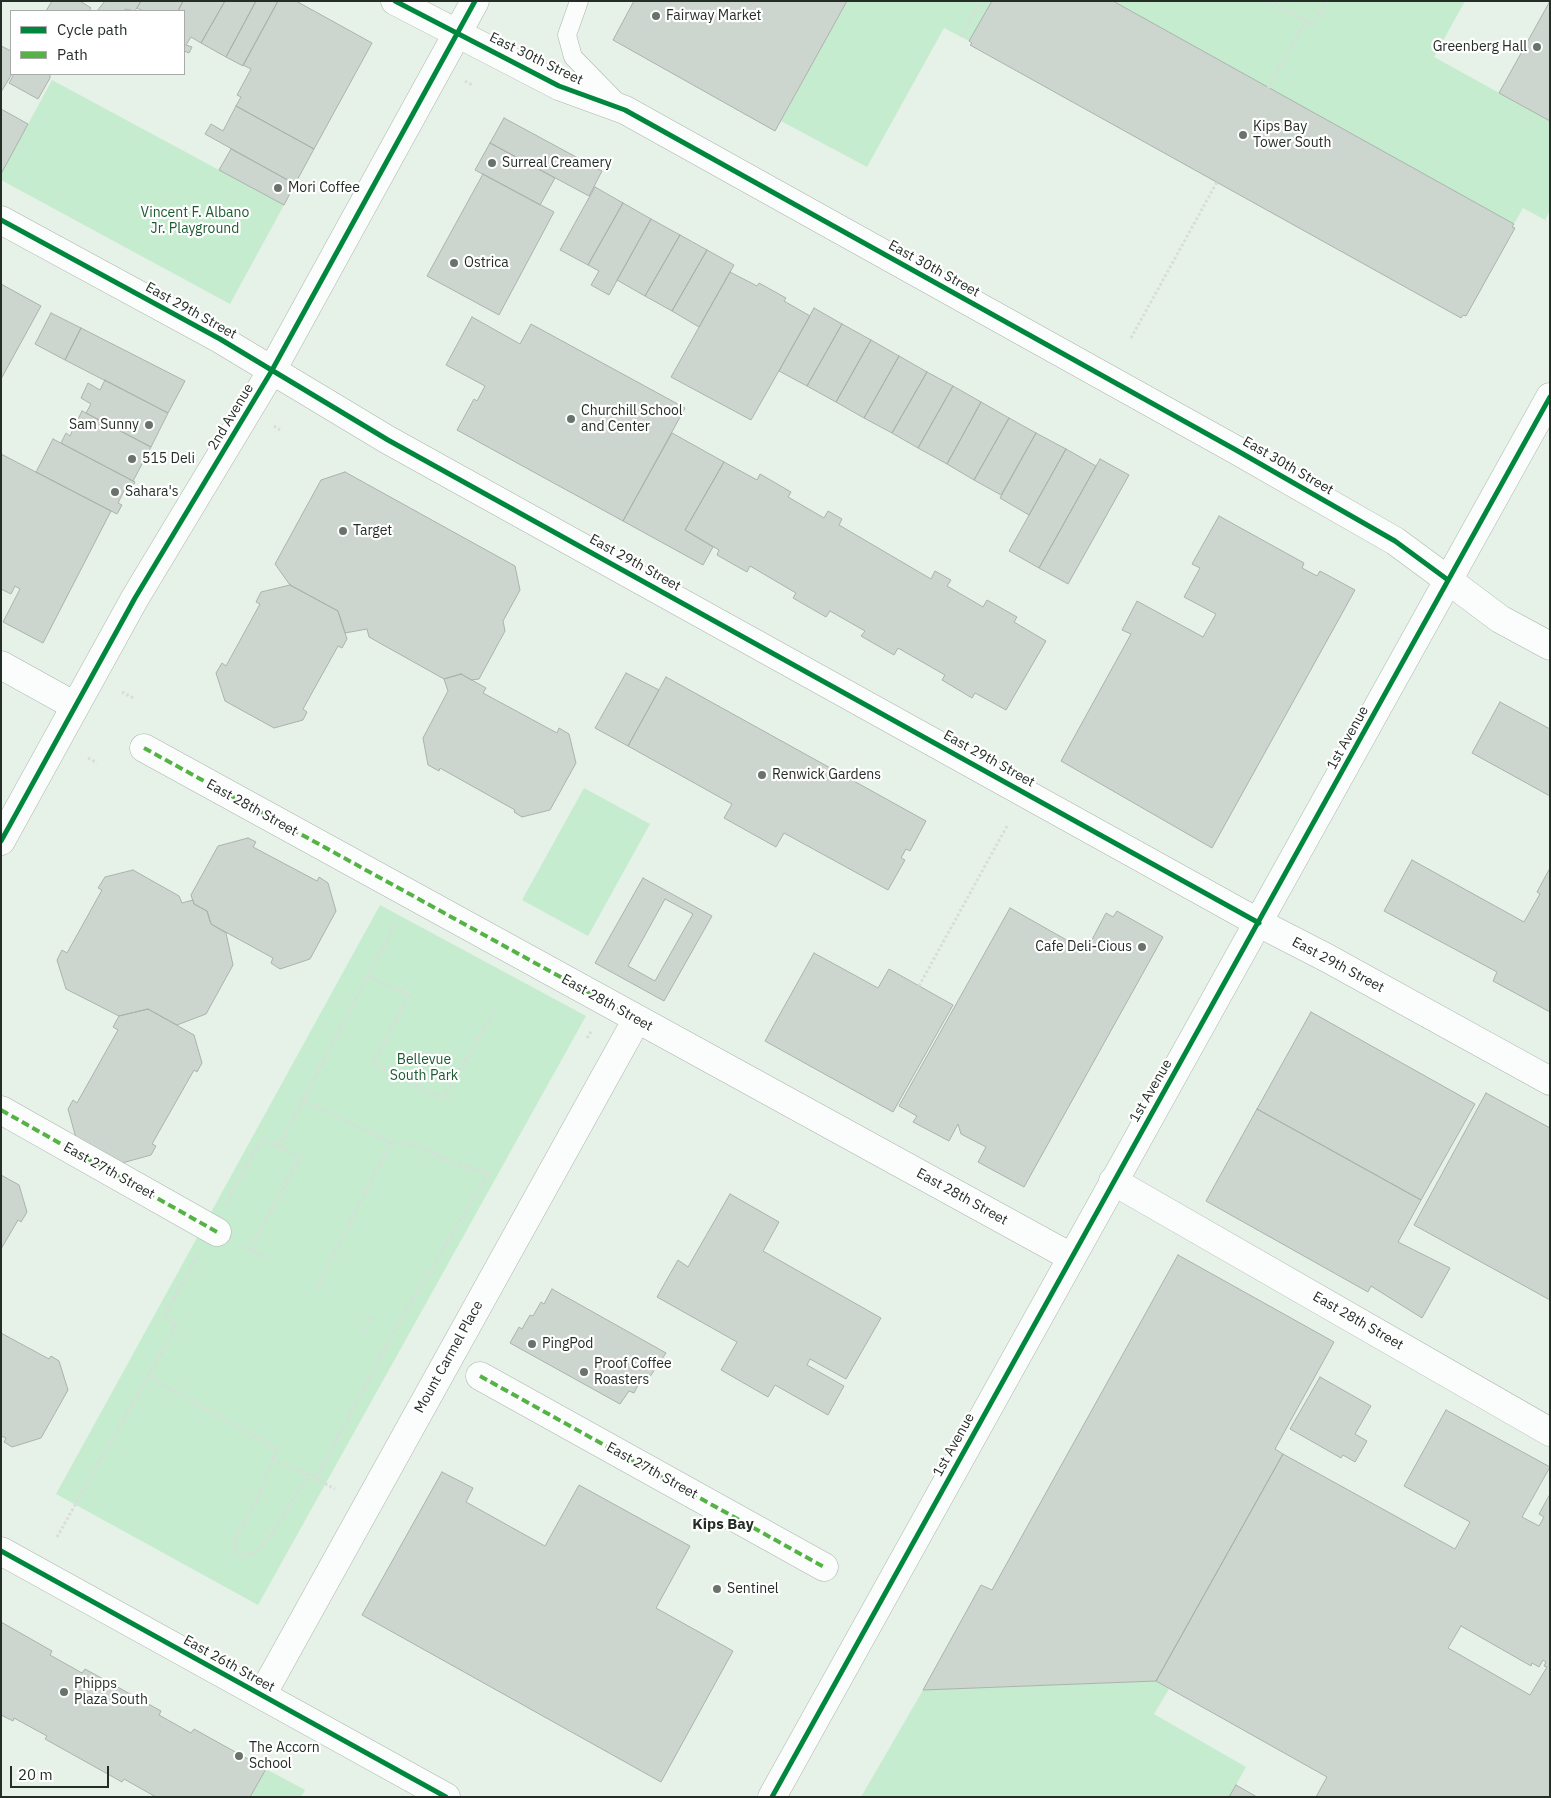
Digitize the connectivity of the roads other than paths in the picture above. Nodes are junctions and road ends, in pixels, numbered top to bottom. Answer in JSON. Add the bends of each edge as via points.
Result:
{"nodes":[{"id":1,"x":395,"y":1,"type":"edge"},
{"id":2,"x":475,"y":1,"type":"edge"},
{"id":3,"x":579,"y":1,"type":"edge"},
{"id":4,"x":458,"y":33,"type":"junction"},
{"id":5,"x":625,"y":110,"type":"junction"},
{"id":6,"x":1,"y":220,"type":"edge"},
{"id":7,"x":271,"y":372,"type":"junction"},
{"id":8,"x":1550,"y":397,"type":"edge"},
{"id":9,"x":1448,"y":580,"type":"junction"},
{"id":10,"x":1550,"y":646,"type":"edge"},
{"id":11,"x":1,"y":665,"type":"edge"},
{"id":12,"x":75,"y":706,"type":"junction"},
{"id":13,"x":144,"y":748,"type":"dead end"},
{"id":14,"x":1,"y":841,"type":"edge"},
{"id":15,"x":1259,"y":923,"type":"junction"},
{"id":16,"x":637,"y":1020,"type":"junction"},
{"id":17,"x":1550,"y":1081,"type":"edge"},
{"id":18,"x":1,"y":1110,"type":"edge"},
{"id":19,"x":1113,"y":1181,"type":"junction"},
{"id":20,"x":217,"y":1232,"type":"dead end"},
{"id":21,"x":1070,"y":1257,"type":"junction"},
{"id":22,"x":480,"y":1376,"type":"dead end"},
{"id":23,"x":1550,"y":1432,"type":"edge"},
{"id":24,"x":1,"y":1551,"type":"edge"},
{"id":25,"x":824,"y":1567,"type":"dead end"},
{"id":26,"x":262,"y":1695,"type":"junction"},
{"id":27,"x":446,"y":1797,"type":"edge"},
{"id":28,"x":772,"y":1797,"type":"edge"}],
"edges":[{"from":1,"to":4,"type":"street","name":"East 30th Street"},
{"from":2,"to":4,"type":"street","name":"2nd Avenue"},
{"from":3,"to":5,"type":"lane","via":[[567,35],[573,57]]},
{"from":4,"to":5,"type":"street","name":"East 30th Street","via":[[560,86]]},
{"from":4,"to":7,"type":"street","name":"2nd Avenue"},
{"from":5,"to":9,"type":"street","name":"East 30th Street","via":[[1395,540]]},
{"from":6,"to":7,"type":"street","name":"East 29th Street","via":[[220,339]]},
{"from":7,"to":12,"type":"street","name":"2nd Avenue","via":[[134,598]]},
{"from":7,"to":15,"type":"street","name":"East 29th Street"},
{"from":8,"to":9,"type":"street","name":"1st Avenue"},
{"from":9,"to":10,"type":"street","name":"East 30th Street","via":[[1500,619]]},
{"from":9,"to":15,"type":"street","name":"1st Avenue"},
{"from":11,"to":12,"type":"street"},
{"from":12,"to":14,"type":"street","name":"2nd Avenue"},
{"from":13,"to":16,"type":"street","name":"East 28th Street"},
{"from":15,"to":17,"type":"street","name":"East 29th Street"},
{"from":15,"to":19,"type":"street","name":"1st Avenue"},
{"from":16,"to":21,"type":"street","name":"East 28th Street"},
{"from":16,"to":26,"type":"street","name":"Mount Carmel Place"},
{"from":18,"to":20,"type":"street","name":"East 27th Street"},
{"from":19,"to":21,"type":"street","name":"1st Avenue"},
{"from":19,"to":23,"type":"street","name":"East 28th Street"},
{"from":21,"to":28,"type":"street","name":"1st Avenue"},
{"from":22,"to":25,"type":"street","name":"East 27th Street"},
{"from":24,"to":26,"type":"street","name":"East 26th Street"},
{"from":26,"to":27,"type":"street","name":"East 26th Street"}]}
